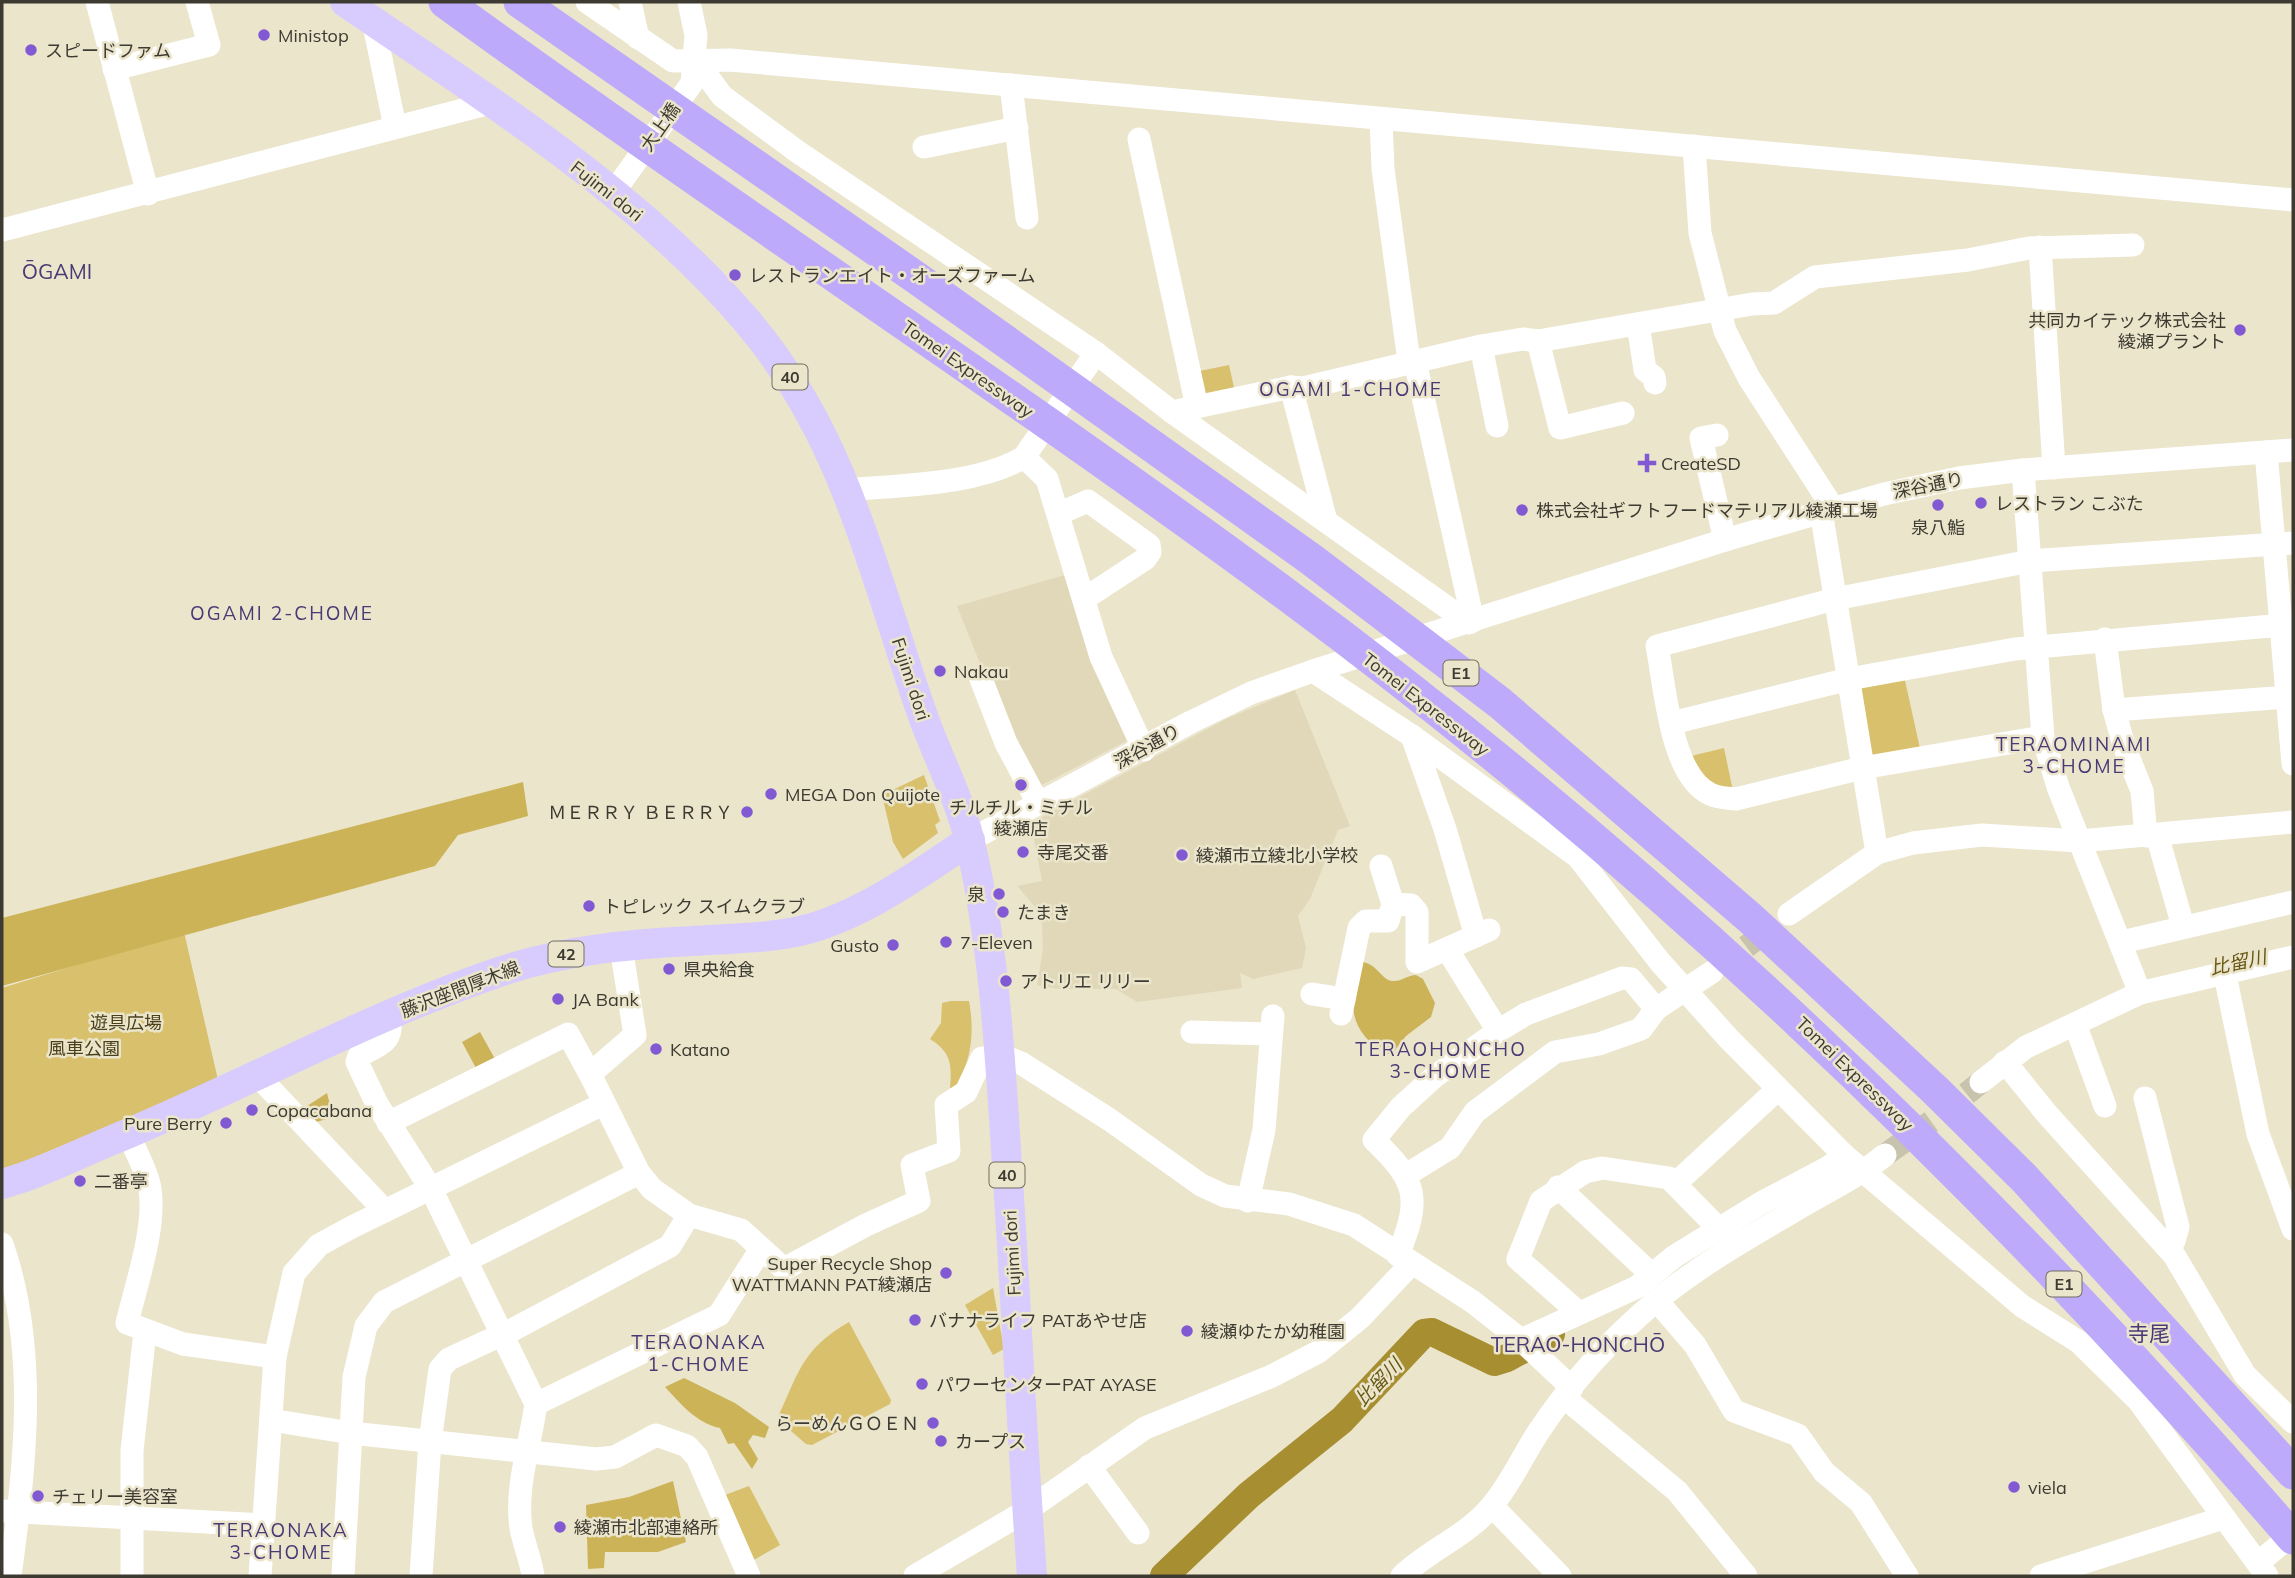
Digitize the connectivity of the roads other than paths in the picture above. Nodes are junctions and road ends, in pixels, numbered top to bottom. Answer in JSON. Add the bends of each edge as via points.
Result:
{"nodes":[{"id":1,"x":101,"y":2,"type":"edge"},
{"id":2,"x":197,"y":2,"type":"edge"},
{"id":3,"x":345,"y":2,"type":"edge"},
{"id":4,"x":445,"y":2,"type":"edge"},
{"id":5,"x":520,"y":2,"type":"edge"},
{"id":6,"x":587,"y":2,"type":"edge"},
{"id":7,"x":630,"y":2,"type":"edge"},
{"id":8,"x":689,"y":2,"type":"edge"},
{"id":9,"x":373,"y":20,"type":"junction"},
{"id":10,"x":638,"y":38,"type":"junction"},
{"id":11,"x":695,"y":59,"type":"junction"},
{"id":12,"x":114,"y":69,"type":"junction"},
{"id":13,"x":1011,"y":86,"type":"junction"},
{"id":14,"x":490,"y":103,"type":"junction"},
{"id":15,"x":1381,"y":119,"type":"junction"},
{"id":16,"x":395,"y":127,"type":"junction"},
{"id":17,"x":1017,"y":128,"type":"junction"},
{"id":18,"x":1139,"y":139,"type":"dead end"},
{"id":19,"x":1694,"y":146,"type":"junction"},
{"id":20,"x":924,"y":147,"type":"dead end"},
{"id":21,"x":621,"y":182,"type":"junction"},
{"id":22,"x":148,"y":194,"type":"junction"},
{"id":23,"x":2293,"y":200,"type":"edge"},
{"id":24,"x":1027,"y":218,"type":"dead end"},
{"id":25,"x":2,"y":230,"type":"edge"},
{"id":26,"x":2133,"y":245,"type":"dead end"},
{"id":27,"x":2040,"y":247,"type":"junction"},
{"id":28,"x":1719,"y":310,"type":"junction"},
{"id":29,"x":1639,"y":324,"type":"junction"},
{"id":30,"x":1538,"y":341,"type":"junction"},
{"id":31,"x":1481,"y":346,"type":"junction"},
{"id":32,"x":1092,"y":359,"type":"junction"},
{"id":33,"x":1415,"y":361,"type":"junction"},
{"id":34,"x":1655,"y":383,"type":"dead end"},
{"id":35,"x":1291,"y":387,"type":"junction"},
{"id":36,"x":1197,"y":407,"type":"junction"},
{"id":37,"x":1172,"y":412,"type":"junction"},
{"id":38,"x":1623,"y":413,"type":"dead end"},
{"id":39,"x":1497,"y":426,"type":"dead end"},
{"id":40,"x":1701,"y":438,"type":"dead end"},
{"id":41,"x":1030,"y":448,"type":"junction"},
{"id":42,"x":2293,"y":450,"type":"edge"},
{"id":43,"x":2266,"y":452,"type":"junction"},
{"id":44,"x":2054,"y":468,"type":"junction"},
{"id":45,"x":2023,"y":470,"type":"junction"},
{"id":46,"x":847,"y":490,"type":"junction"},
{"id":47,"x":1827,"y":510,"type":"junction"},
{"id":48,"x":1058,"y":514,"type":"junction"},
{"id":49,"x":1326,"y":521,"type":"junction"},
{"id":50,"x":1725,"y":540,"type":"junction"},
{"id":51,"x":2283,"y":544,"type":"edge"},
{"id":52,"x":2030,"y":561,"type":"junction"},
{"id":53,"x":1835,"y":599,"type":"junction"},
{"id":54,"x":1084,"y":600,"type":"junction"},
{"id":55,"x":1466,"y":624,"type":"junction"},
{"id":56,"x":2287,"y":624,"type":"edge"},
{"id":57,"x":2105,"y":639,"type":"junction"},
{"id":58,"x":2037,"y":646,"type":"junction"},
{"id":59,"x":1322,"y":668,"type":"junction"},
{"id":60,"x":981,"y":679,"type":"dead end"},
{"id":61,"x":1849,"y":679,"type":"junction"},
{"id":62,"x":2290,"y":702,"type":"edge"},
{"id":63,"x":2114,"y":710,"type":"junction"},
{"id":64,"x":1672,"y":723,"type":"junction"},
{"id":65,"x":1412,"y":736,"type":"junction"},
{"id":66,"x":2043,"y":737,"type":"junction"},
{"id":67,"x":1144,"y":750,"type":"junction"},
{"id":68,"x":2293,"y":764,"type":"edge"},
{"id":69,"x":1862,"y":768,"type":"junction"},
{"id":70,"x":1038,"y":803,"type":"junction"},
{"id":71,"x":2293,"y":822,"type":"edge"},
{"id":72,"x":2151,"y":835,"type":"junction"},
{"id":73,"x":970,"y":840,"type":"junction"},
{"id":74,"x":2079,"y":841,"type":"junction"},
{"id":75,"x":1877,"y":853,"type":"junction"},
{"id":76,"x":1381,"y":866,"type":"dead end"},
{"id":77,"x":2293,"y":902,"type":"edge"},
{"id":78,"x":1393,"y":904,"type":"junction"},
{"id":79,"x":1789,"y":914,"type":"tunnel mouth"},
{"id":80,"x":2183,"y":926,"type":"junction"},
{"id":81,"x":2122,"y":942,"type":"junction"},
{"id":82,"x":621,"y":947,"type":"junction"},
{"id":83,"x":1447,"y":949,"type":"junction"},
{"id":84,"x":2293,"y":957,"type":"edge"},
{"id":85,"x":1712,"y":972,"type":"tunnel mouth"},
{"id":86,"x":2225,"y":975,"type":"junction"},
{"id":87,"x":1686,"y":991,"type":"junction"},
{"id":88,"x":2140,"y":993,"type":"junction"},
{"id":89,"x":1312,"y":994,"type":"dead end"},
{"id":90,"x":1656,"y":1009,"type":"junction"},
{"id":91,"x":388,"y":1016,"type":"junction"},
{"id":92,"x":2075,"y":1024,"type":"junction"},
{"id":93,"x":1499,"y":1031,"type":"junction"},
{"id":94,"x":1192,"y":1032,"type":"dead end"},
{"id":95,"x":1000,"y":1055,"type":"junction"},
{"id":96,"x":2005,"y":1062,"type":"junction"},
{"id":97,"x":590,"y":1074,"type":"junction"},
{"id":98,"x":258,"y":1076,"type":"junction"},
{"id":99,"x":1981,"y":1082,"type":"tunnel mouth"},
{"id":100,"x":1778,"y":1089,"type":"junction"},
{"id":101,"x":2145,"y":1098,"type":"dead end"},
{"id":102,"x":603,"y":1104,"type":"junction"},
{"id":103,"x":2105,"y":1106,"type":"dead end"},
{"id":104,"x":388,"y":1123,"type":"junction"},
{"id":105,"x":128,"y":1134,"type":"junction"},
{"id":106,"x":1844,"y":1155,"type":"junction"},
{"id":107,"x":1885,"y":1155,"type":"tunnel mouth"},
{"id":108,"x":639,"y":1173,"type":"junction"},
{"id":109,"x":1864,"y":1173,"type":"junction"},
{"id":110,"x":1406,"y":1175,"type":"junction"},
{"id":111,"x":2,"y":1184,"type":"edge"},
{"id":112,"x":1675,"y":1184,"type":"junction"},
{"id":113,"x":1558,"y":1187,"type":"junction"},
{"id":114,"x":431,"y":1189,"type":"junction"},
{"id":115,"x":1248,"y":1201,"type":"junction"},
{"id":116,"x":384,"y":1210,"type":"junction"},
{"id":117,"x":689,"y":1215,"type":"junction"},
{"id":118,"x":1719,"y":1229,"type":"junction"},
{"id":119,"x":2293,"y":1229,"type":"edge"},
{"id":120,"x":2,"y":1244,"type":"edge"},
{"id":121,"x":2166,"y":1246,"type":"junction"},
{"id":122,"x":761,"y":1249,"type":"junction"},
{"id":123,"x":1404,"y":1259,"type":"junction"},
{"id":124,"x":467,"y":1261,"type":"junction"},
{"id":125,"x":1652,"y":1275,"type":"junction"},
{"id":126,"x":1657,"y":1301,"type":"junction"},
{"id":127,"x":1579,"y":1313,"type":"junction"},
{"id":128,"x":145,"y":1331,"type":"junction"},
{"id":129,"x":503,"y":1334,"type":"junction"},
{"id":130,"x":1525,"y":1344,"type":"junction"},
{"id":131,"x":275,"y":1357,"type":"junction"},
{"id":132,"x":1568,"y":1393,"type":"junction"},
{"id":133,"x":536,"y":1404,"type":"junction"},
{"id":134,"x":271,"y":1420,"type":"junction"},
{"id":135,"x":2293,"y":1422,"type":"edge"},
{"id":136,"x":351,"y":1433,"type":"junction"},
{"id":137,"x":430,"y":1441,"type":"junction"},
{"id":138,"x":524,"y":1451,"type":"junction"},
{"id":139,"x":1090,"y":1466,"type":"junction"},
{"id":140,"x":2293,"y":1473,"type":"edge"},
{"id":141,"x":1492,"y":1506,"type":"junction"},
{"id":142,"x":10,"y":1511,"type":"edge"},
{"id":143,"x":1026,"y":1511,"type":"junction"},
{"id":144,"x":132,"y":1518,"type":"junction"},
{"id":145,"x":2223,"y":1518,"type":"junction"},
{"id":146,"x":263,"y":1525,"type":"junction"},
{"id":147,"x":1138,"y":1533,"type":"dead end"},
{"id":148,"x":2293,"y":1536,"type":"edge"},
{"id":149,"x":2263,"y":1566,"type":"edge"},
{"id":150,"x":10,"y":1576,"type":"edge"},
{"id":151,"x":132,"y":1576,"type":"edge"},
{"id":152,"x":260,"y":1576,"type":"edge"},
{"id":153,"x":343,"y":1576,"type":"edge"},
{"id":154,"x":421,"y":1576,"type":"edge"},
{"id":155,"x":533,"y":1576,"type":"edge"},
{"id":156,"x":749,"y":1576,"type":"edge"},
{"id":157,"x":915,"y":1576,"type":"edge"},
{"id":158,"x":1032,"y":1576,"type":"edge"},
{"id":159,"x":1402,"y":1576,"type":"edge"},
{"id":160,"x":1560,"y":1576,"type":"edge"},
{"id":161,"x":1746,"y":1576,"type":"edge"},
{"id":162,"x":1907,"y":1576,"type":"edge"},
{"id":163,"x":2041,"y":1576,"type":"edge"}],
"edges":[{"from":1,"to":12,"type":"street"},
{"from":2,"to":12,"type":"street","via":[[209,45]]},
{"from":3,"to":9,"type":"main road","name":"Fujimi dori","number":"40"},
{"from":4,"to":148,"type":"highway","name":"Tomei Expressway","number":"E1","via":[[1289,596],[1590,835],[1823,1042],[1979,1196],[2171,1396]]},
{"from":5,"to":140,"type":"highway","number":"E1","via":[[1312,560],[1500,703],[1750,918],[1945,1100],[2128,1289]]},
{"from":6,"to":10,"type":"street"},
{"from":7,"to":10,"type":"street"},
{"from":8,"to":11,"type":"street","via":[[696,35]]},
{"from":9,"to":14,"type":"main road","name":"Fujimi dori","number":"40"},
{"from":9,"to":16,"type":"street"},
{"from":10,"to":11,"type":"street","via":[[673,61]]},
{"from":11,"to":13,"type":"street"},
{"from":11,"to":21,"type":"street","name":"大上橋","via":[[692,83]]},
{"from":11,"to":32,"type":"street","via":[[722,96]]},
{"from":12,"to":22,"type":"street"},
{"from":13,"to":15,"type":"street"},
{"from":13,"to":17,"type":"street"},
{"from":14,"to":16,"type":"street"},
{"from":14,"to":21,"type":"main road","name":"Fujimi dori","number":"40"},
{"from":15,"to":19,"type":"street"},
{"from":15,"to":33,"type":"street","via":[[1383,169],[1408,354]]},
{"from":16,"to":22,"type":"street"},
{"from":17,"to":20,"type":"street"},
{"from":17,"to":24,"type":"street"},
{"from":18,"to":36,"type":"street"},
{"from":19,"to":23,"type":"street"},
{"from":19,"to":28,"type":"street","via":[[1700,233]]},
{"from":21,"to":46,"type":"main road","name":"Fujimi dori","number":"40","via":[[670,244],[753,328],[788,372],[820,426]]},
{"from":22,"to":25,"type":"street"},
{"from":26,"to":27,"type":"street"},
{"from":27,"to":28,"type":"street","via":[[1815,277],[1774,303]]},
{"from":27,"to":44,"type":"street"},
{"from":28,"to":29,"type":"street"},
{"from":28,"to":47,"type":"street","via":[[1749,378]]},
{"from":29,"to":30,"type":"street"},
{"from":29,"to":34,"type":"street","via":[[1645,370]]},
{"from":30,"to":31,"type":"street"},
{"from":30,"to":38,"type":"street","via":[[1560,428]]},
{"from":31,"to":33,"type":"street"},
{"from":31,"to":39,"type":"street"},
{"from":32,"to":37,"type":"street"},
{"from":32,"to":41,"type":"street"},
{"from":33,"to":35,"type":"street"},
{"from":33,"to":55,"type":"street"},
{"from":35,"to":36,"type":"street"},
{"from":35,"to":49,"type":"street"},
{"from":36,"to":37,"type":"street"},
{"from":37,"to":49,"type":"street"},
{"from":40,"to":50,"type":"street"},
{"from":41,"to":46,"type":"street","via":[[1010,465],[948,479]]},
{"from":41,"to":48,"type":"street","via":[[1047,479]]},
{"from":42,"to":43,"type":"street","name":"深谷通り"},
{"from":43,"to":44,"type":"street","name":"深谷通り"},
{"from":43,"to":51,"type":"street"},
{"from":44,"to":45,"type":"street","name":"深谷通り"},
{"from":45,"to":47,"type":"street","name":"深谷通り","via":[[1959,478]]},
{"from":45,"to":52,"type":"street"},
{"from":46,"to":73,"type":"main road","name":"Fujimi dori","number":"40"},
{"from":47,"to":50,"type":"street","name":"深谷通り"},
{"from":47,"to":53,"type":"street"},
{"from":48,"to":54,"type":"street"},
{"from":48,"to":54,"type":"street","via":[[1088,501],[1149,545],[1145,559]]},
{"from":49,"to":55,"type":"street"},
{"from":50,"to":55,"type":"street","name":"深谷通り"},
{"from":51,"to":52,"type":"street"},
{"from":51,"to":56,"type":"street"},
{"from":52,"to":53,"type":"street"},
{"from":52,"to":58,"type":"street"},
{"from":53,"to":61,"type":"street"},
{"from":53,"to":64,"type":"street","via":[[1657,646]]},
{"from":54,"to":67,"type":"street","via":[[1101,657]]},
{"from":55,"to":59,"type":"street","name":"深谷通り"},
{"from":56,"to":57,"type":"street"},
{"from":56,"to":62,"type":"street"},
{"from":57,"to":58,"type":"street"},
{"from":57,"to":63,"type":"street"},
{"from":58,"to":61,"type":"street"},
{"from":58,"to":66,"type":"street"},
{"from":59,"to":65,"type":"street"},
{"from":59,"to":67,"type":"street","name":"深谷通り","via":[[1251,693]]},
{"from":60,"to":70,"type":"street","via":[[1006,743]]},
{"from":61,"to":64,"type":"street"},
{"from":61,"to":69,"type":"street"},
{"from":62,"to":63,"type":"street"},
{"from":62,"to":68,"type":"street"},
{"from":63,"to":72,"type":"street","via":[[2142,791]]},
{"from":64,"to":69,"type":"street","via":[[1681,761],[1693,781],[1709,794],[1724,798],[1736,799]]},
{"from":65,"to":83,"type":"street","via":[[1483,933]]},
{"from":65,"to":87,"type":"street","via":[[1577,857]]},
{"from":66,"to":69,"type":"street"},
{"from":66,"to":74,"type":"street"},
{"from":67,"to":70,"type":"street","name":"深谷通り"},
{"from":69,"to":75,"type":"street"},
{"from":70,"to":73,"type":"street","name":"深谷通り"},
{"from":71,"to":72,"type":"street"},
{"from":72,"to":74,"type":"street"},
{"from":72,"to":80,"type":"street"},
{"from":73,"to":82,"type":"main road","name":"藤沢座間厚木線","number":"42","via":[[848,913],[810,928]]},
{"from":73,"to":95,"type":"main road","name":"Fujimi dori","number":"40","via":[[990,953]]},
{"from":74,"to":75,"type":"street","via":[[1982,835],[1913,843]]},
{"from":74,"to":81,"type":"street"},
{"from":75,"to":79,"type":"street"},
{"from":76,"to":78,"type":"street"},
{"from":77,"to":80,"type":"street"},
{"from":78,"to":83,"type":"street","via":[[1411,905],[1417,912],[1417,962]]},
{"from":78,"to":89,"type":"street","via":[[1388,921],[1366,921],[1359,928],[1343,1007]]},
{"from":80,"to":81,"type":"street"},
{"from":81,"to":88,"type":"street"},
{"from":82,"to":91,"type":"main road","name":"藤沢座間厚木線","number":"42","via":[[539,959]]},
{"from":82,"to":97,"type":"street","via":[[635,1035]]},
{"from":83,"to":93,"type":"street"},
{"from":84,"to":86,"type":"street"},
{"from":85,"to":87,"type":"street"},
{"from":86,"to":88,"type":"street"},
{"from":86,"to":119,"type":"street","via":[[2258,1134]]},
{"from":87,"to":90,"type":"street"},
{"from":87,"to":100,"type":"street"},
{"from":88,"to":92,"type":"street"},
{"from":90,"to":93,"type":"street","via":[[1631,979],[1622,978],[1526,1014]]},
{"from":90,"to":110,"type":"street","via":[[1641,1028],[1616,1039],[1555,1052],[1475,1112],[1450,1148]]},
{"from":91,"to":98,"type":"main road","name":"藤沢座間厚木線","number":"42"},
{"from":91,"to":104,"type":"street","via":[[389,1038],[359,1056],[357,1062]]},
{"from":92,"to":96,"type":"street"},
{"from":92,"to":103,"type":"street"},
{"from":93,"to":110,"type":"street","via":[[1434,1077],[1374,1140]]},
{"from":94,"to":115,"type":"street","via":[[1272,1025],[1264,1130]]},
{"from":95,"to":115,"type":"street","via":[[1021,1063],[1110,1120],[1201,1185]]},
{"from":95,"to":122,"type":"street","via":[[982,1058],[966,1092],[946,1105],[949,1151],[912,1165],[919,1201],[784,1269]]},
{"from":95,"to":143,"type":"main road","name":"Fujimi dori","number":"40"},
{"from":96,"to":99,"type":"street"},
{"from":96,"to":121,"type":"street"},
{"from":97,"to":102,"type":"street"},
{"from":97,"to":104,"type":"street","via":[[568,1034]]},
{"from":98,"to":105,"type":"main road","name":"藤沢座間厚木線","number":"42"},
{"from":98,"to":116,"type":"street"},
{"from":100,"to":106,"type":"street"},
{"from":100,"to":112,"type":"street"},
{"from":101,"to":121,"type":"street","via":[[2178,1227],[2175,1241]]},
{"from":102,"to":108,"type":"street"},
{"from":102,"to":114,"type":"street"},
{"from":104,"to":114,"type":"street"},
{"from":105,"to":111,"type":"main road","name":"藤沢座間厚木線","number":"42"},
{"from":105,"to":128,"type":"street","via":[[149,1184],[151,1202],[127,1323]]},
{"from":106,"to":109,"type":"street"},
{"from":106,"to":118,"type":"street"},
{"from":107,"to":109,"type":"street"},
{"from":108,"to":117,"type":"street","via":[[652,1189]]},
{"from":108,"to":124,"type":"street"},
{"from":109,"to":126,"type":"street","via":[[1741,1242]]},
{"from":109,"to":145,"type":"street","via":[[2022,1306],[2079,1342],[2138,1400]]},
{"from":110,"to":123,"type":"street","via":[[1414,1204]]},
{"from":112,"to":113,"type":"street","via":[[1669,1178],[1602,1168]]},
{"from":112,"to":118,"type":"street"},
{"from":113,"to":125,"type":"street"},
{"from":113,"to":127,"type":"street","via":[[1534,1211],[1518,1259]]},
{"from":114,"to":116,"type":"street"},
{"from":114,"to":124,"type":"street"},
{"from":115,"to":123,"type":"street","via":[[1289,1204],[1339,1219]]},
{"from":116,"to":131,"type":"street","via":[[319,1245],[294,1273]]},
{"from":117,"to":122,"type":"street","via":[[741,1230]]},
{"from":117,"to":129,"type":"street","via":[[670,1245]]},
{"from":118,"to":125,"type":"street"},
{"from":120,"to":142,"type":"street","via":[[17,1291],[27,1415]]},
{"from":121,"to":135,"type":"street","via":[[2245,1375]]},
{"from":122,"to":133,"type":"street","via":[[719,1315]]},
{"from":123,"to":130,"type":"street","via":[[1473,1303]]},
{"from":123,"to":139,"type":"street","via":[[1360,1318],[1318,1352],[1145,1428]]},
{"from":124,"to":129,"type":"street"},
{"from":124,"to":136,"type":"street","via":[[384,1302],[366,1326],[354,1377]]},
{"from":125,"to":127,"type":"street","via":[[1637,1287]]},
{"from":126,"to":132,"type":"street","via":[[1612,1340]]},
{"from":126,"to":162,"type":"street","via":[[1695,1345],[1734,1411],[1798,1435],[1824,1472],[1861,1503]]},
{"from":127,"to":130,"type":"street"},
{"from":128,"to":131,"type":"street","via":[[200,1348]]},
{"from":128,"to":144,"type":"street","via":[[132,1451]]},
{"from":129,"to":133,"type":"street"},
{"from":129,"to":137,"type":"street","via":[[449,1359],[440,1369]]},
{"from":130,"to":132,"type":"street"},
{"from":131,"to":134,"type":"street"},
{"from":132,"to":141,"type":"street"},
{"from":132,"to":161,"type":"street","via":[[1677,1491]]},
{"from":133,"to":138,"type":"street"},
{"from":134,"to":136,"type":"street"},
{"from":134,"to":146,"type":"street"},
{"from":136,"to":137,"type":"street"},
{"from":136,"to":153,"type":"street"},
{"from":137,"to":138,"type":"street"},
{"from":137,"to":154,"type":"street"},
{"from":138,"to":155,"type":"street","via":[[522,1529]]},
{"from":138,"to":156,"type":"street","via":[[615,1457],[656,1435],[687,1446],[697,1457]]},
{"from":139,"to":143,"type":"street"},
{"from":139,"to":147,"type":"street"},
{"from":141,"to":159,"type":"street"},
{"from":141,"to":160,"type":"street"},
{"from":142,"to":144,"type":"street"},
{"from":142,"to":150,"type":"street"},
{"from":143,"to":157,"type":"street"},
{"from":143,"to":158,"type":"main road","name":"Fujimi dori","number":"40"},
{"from":144,"to":146,"type":"street"},
{"from":144,"to":151,"type":"street"},
{"from":145,"to":149,"type":"street"},
{"from":145,"to":163,"type":"street"},
{"from":146,"to":152,"type":"street"},
{"from":148,"to":149,"type":"street"}]}
